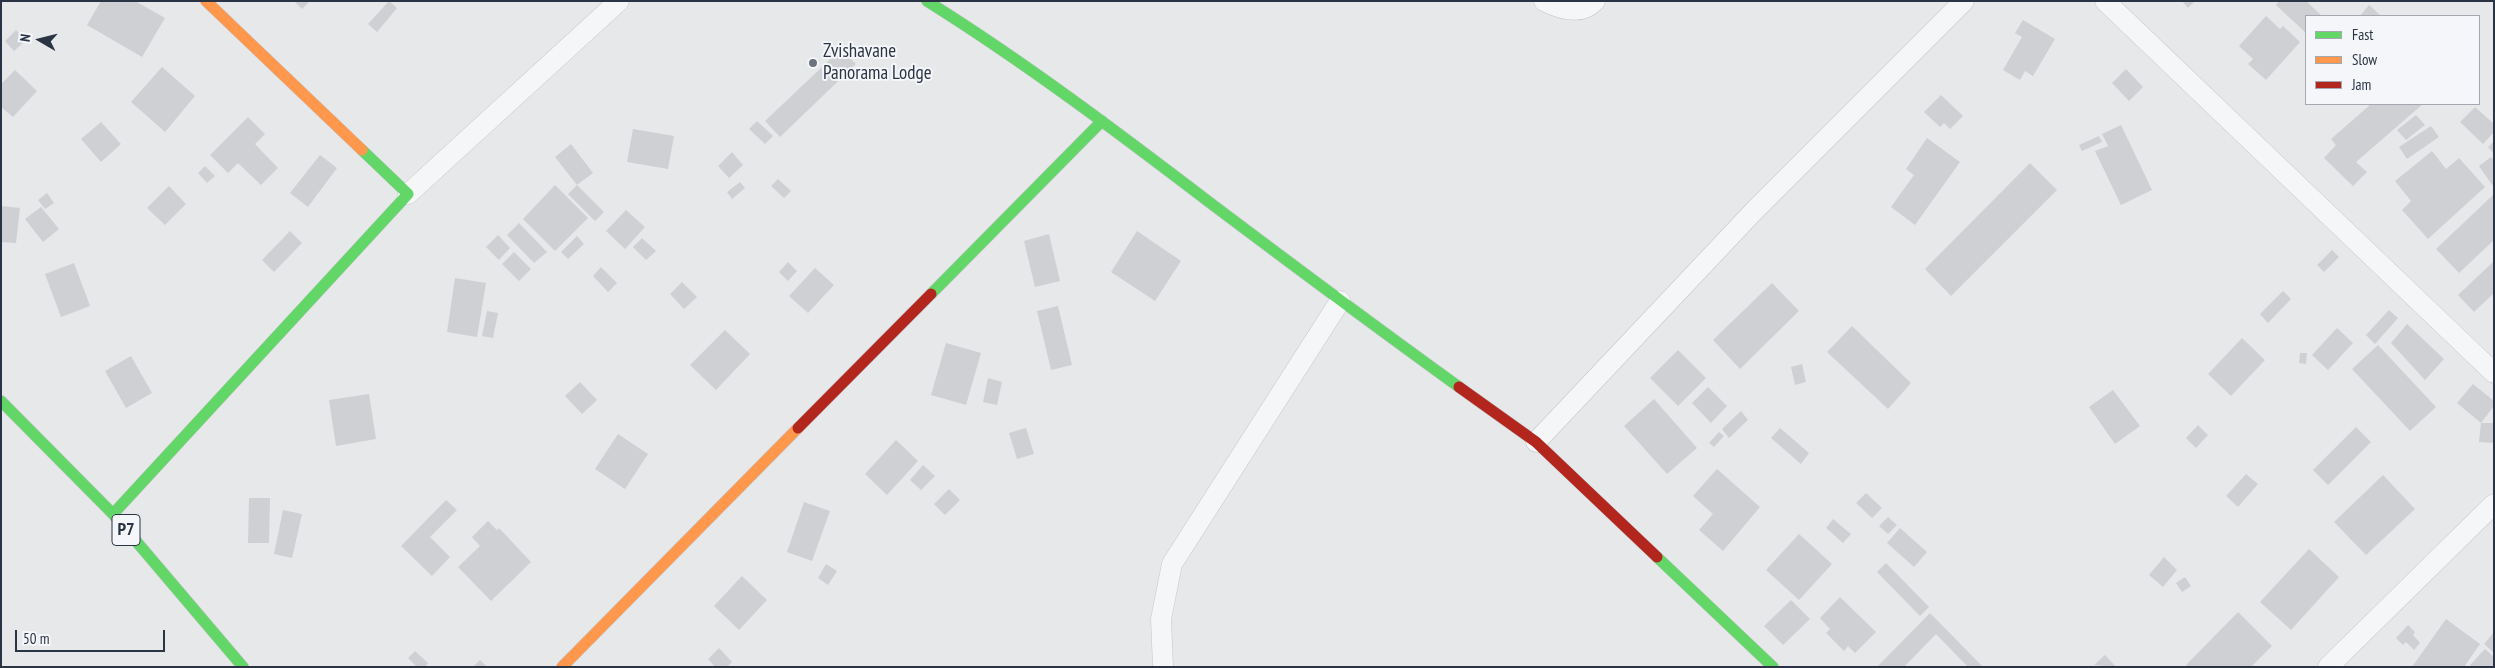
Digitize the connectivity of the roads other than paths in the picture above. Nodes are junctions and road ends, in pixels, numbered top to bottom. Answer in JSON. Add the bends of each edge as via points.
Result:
{"nodes":[{"id":1,"x":206,"y":1,"type":"edge"},
{"id":2,"x":618,"y":1,"type":"edge"},
{"id":3,"x":927,"y":1,"type":"edge"},
{"id":4,"x":1544,"y":1,"type":"edge"},
{"id":5,"x":1595,"y":1,"type":"edge"},
{"id":6,"x":1964,"y":1,"type":"edge"},
{"id":7,"x":2105,"y":1,"type":"edge"},
{"id":8,"x":1102,"y":120,"type":"junction"},
{"id":9,"x":408,"y":194,"type":"junction"},
{"id":10,"x":1340,"y":301,"type":"junction"},
{"id":11,"x":2494,"y":373,"type":"edge"},
{"id":12,"x":1,"y":401,"type":"edge"},
{"id":13,"x":1536,"y":442,"type":"junction"},
{"id":14,"x":2494,"y":504,"type":"edge"},
{"id":15,"x":112,"y":514,"type":"junction"},
{"id":16,"x":243,"y":667,"type":"edge"},
{"id":17,"x":562,"y":667,"type":"edge"},
{"id":18,"x":1163,"y":667,"type":"edge"},
{"id":19,"x":1773,"y":667,"type":"edge"},
{"id":20,"x":2328,"y":667,"type":"edge"}],
"edges":[{"from":1,"to":9,"type":"main road"},
{"from":2,"to":9,"type":"street"},
{"from":3,"to":8,"type":"main road"},
{"from":4,"to":5,"type":"street","via":[[1567,10],[1589,8]]},
{"from":6,"to":13,"type":"street","via":[[1754,211]]},
{"from":7,"to":11,"type":"street"},
{"from":8,"to":10,"type":"main road"},
{"from":8,"to":17,"type":"main road"},
{"from":9,"to":15,"type":"main road"},
{"from":10,"to":13,"type":"main road"},
{"from":10,"to":18,"type":"street","via":[[1172,564],[1161,619]]},
{"from":12,"to":15,"type":"main road","number":"P7"},
{"from":13,"to":19,"type":"main road"},
{"from":14,"to":20,"type":"street"},
{"from":15,"to":16,"type":"main road","number":"P7"}]}
